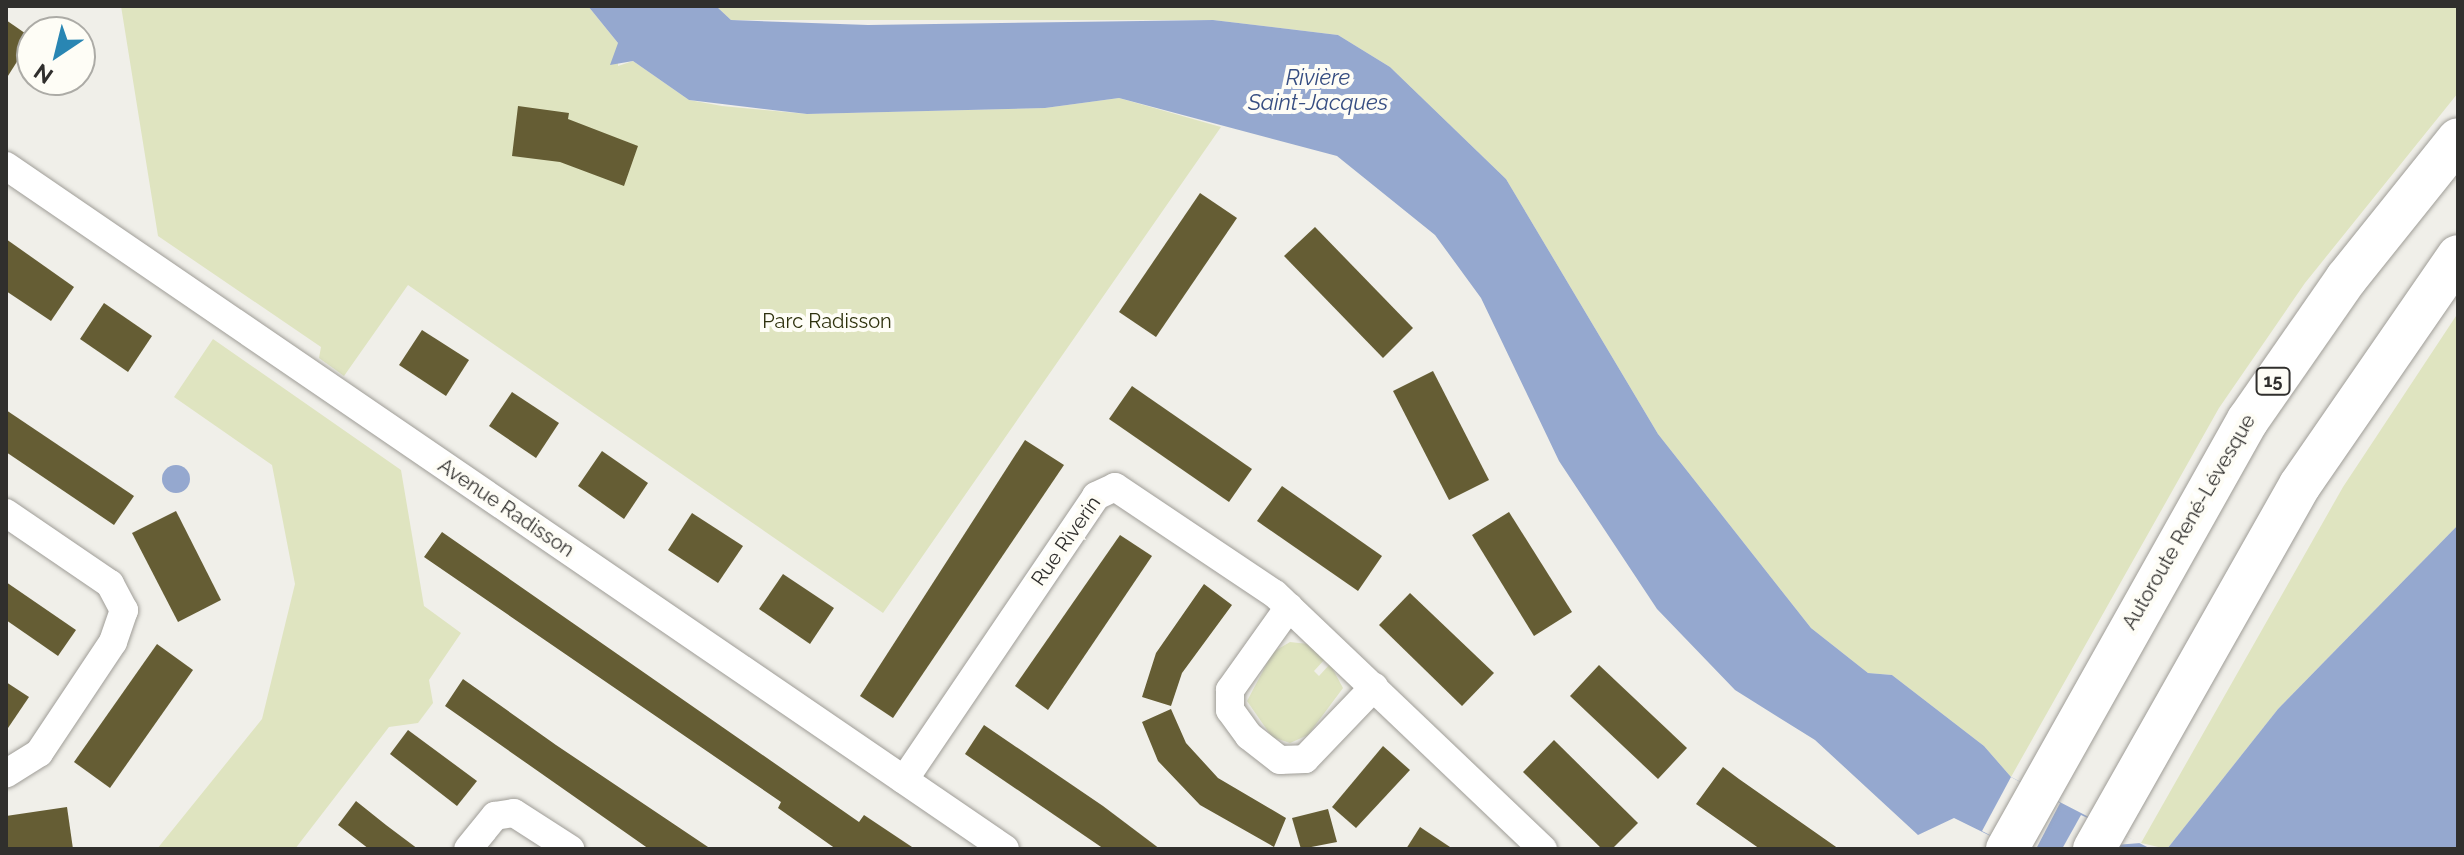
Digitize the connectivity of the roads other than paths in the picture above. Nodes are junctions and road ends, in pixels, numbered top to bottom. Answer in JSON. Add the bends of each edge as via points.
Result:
{"nodes":[{"id":1,"x":2458,"y":139,"type":"edge"},
{"id":2,"x":6,"y":166,"type":"edge"},
{"id":3,"x":2458,"y":256,"type":"edge"},
{"id":4,"x":6,"y":513,"type":"edge"},
{"id":5,"x":1289,"y":607,"type":"junction"},
{"id":6,"x":1374,"y":687,"type":"junction"},
{"id":7,"x":6,"y":774,"type":"edge"},
{"id":8,"x":904,"y":780,"type":"junction"},
{"id":9,"x":2100,"y":838,"type":"edge"},
{"id":10,"x":2008,"y":847,"type":"edge"},
{"id":11,"x":468,"y":849,"type":"edge"},
{"id":12,"x":570,"y":849,"type":"edge"},
{"id":13,"x":1005,"y":849,"type":"edge"},
{"id":14,"x":1543,"y":849,"type":"edge"}],
"edges":[{"from":1,"to":10,"type":"highway","name":"Autoroute René-Lévesque","number":"15","via":[[2346,279],[2248,420]]},
{"from":2,"to":8,"type":"street","name":"Avenue Radisson"},
{"from":3,"to":9,"type":"highway","via":[[2308,472]]},
{"from":4,"to":7,"type":"street","via":[[110,584],[124,610],[113,642],[39,753]]},
{"from":5,"to":6,"type":"street","name":"Rue Riverin"},
{"from":5,"to":6,"type":"street","via":[[1230,690],[1230,710],[1249,736],[1280,760],[1297,762]]},
{"from":5,"to":8,"type":"street","name":"Rue Riverin","via":[[1122,489],[1102,490]]},
{"from":6,"to":14,"type":"street","name":"Rue Riverin"},
{"from":8,"to":13,"type":"street","name":"Avenue Radisson"},
{"from":11,"to":12,"type":"street","via":[[495,816],[514,813]]}]}
